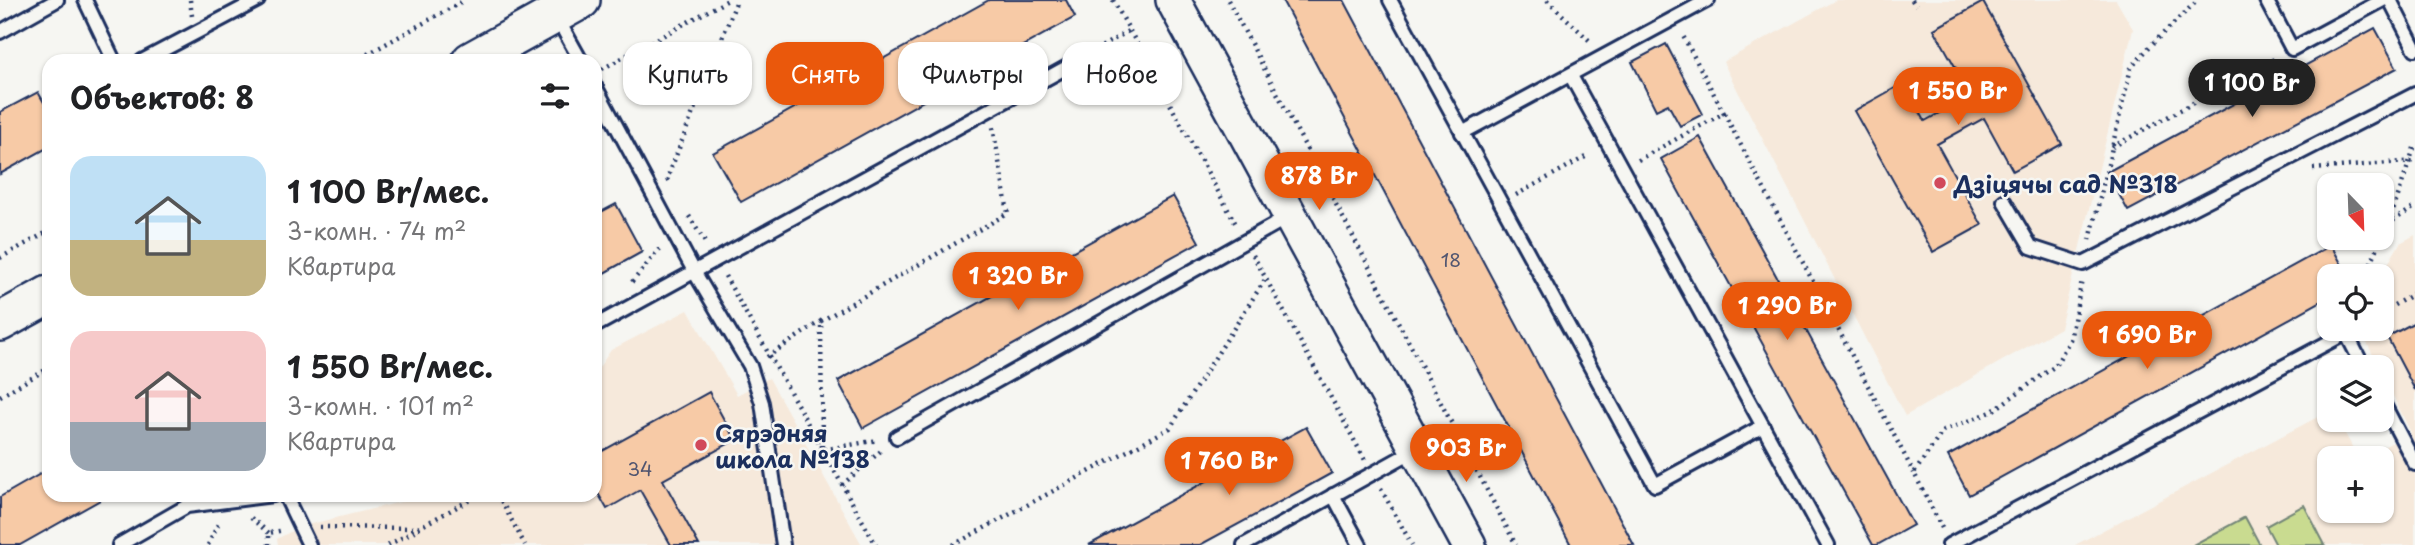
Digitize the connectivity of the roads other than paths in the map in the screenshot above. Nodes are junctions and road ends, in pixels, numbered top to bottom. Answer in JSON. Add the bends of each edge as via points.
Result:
{"nodes":[{"id":1,"x":57,"y":0,"type":"edge"},
{"id":2,"x":85,"y":0,"type":"edge"},
{"id":3,"x":258,"y":0,"type":"edge"},
{"id":4,"x":1390,"y":0,"type":"edge"},
{"id":5,"x":1708,"y":0,"type":"edge"},
{"id":6,"x":2266,"y":0,"type":"edge"},
{"id":7,"x":2383,"y":0,"type":"edge"},
{"id":8,"x":2390,"y":0,"type":"edge"},
{"id":9,"x":1179,"y":2,"type":"edge"},
{"id":10,"x":568,"y":7,"type":"edge"},
{"id":11,"x":0,"y":32,"type":"edge"},
{"id":12,"x":2415,"y":49,"type":"edge"},
{"id":13,"x":111,"y":54,"type":"edge"},
{"id":14,"x":155,"y":54,"type":"edge"},
{"id":15,"x":484,"y":54,"type":"edge"},
{"id":16,"x":580,"y":54,"type":"edge"},
{"id":17,"x":1062,"y":70,"type":"edge"},
{"id":18,"x":1571,"y":76,"type":"junction"},
{"id":19,"x":2415,"y":94,"type":"edge"},
{"id":20,"x":602,"y":99,"type":"edge"},
{"id":21,"x":1462,"y":133,"type":"junction"},
{"id":22,"x":2004,"y":201,"type":"dead end"},
{"id":23,"x":1290,"y":216,"type":"junction"},
{"id":24,"x":695,"y":273,"type":"junction"},
{"id":25,"x":42,"y":300,"type":"edge"},
{"id":26,"x":0,"y":322,"type":"edge"},
{"id":27,"x":602,"y":322,"type":"edge"},
{"id":28,"x":2357,"y":355,"type":"edge"},
{"id":29,"x":2394,"y":424,"type":"edge"},
{"id":30,"x":1763,"y":426,"type":"junction"},
{"id":31,"x":897,"y":437,"type":"road end"},
{"id":32,"x":1416,"y":449,"type":"junction"},
{"id":33,"x":2415,"y":464,"type":"edge"},
{"id":34,"x":1333,"y":495,"type":"junction"},
{"id":35,"x":219,"y":502,"type":"edge"},
{"id":36,"x":288,"y":502,"type":"edge"},
{"id":37,"x":119,"y":545,"type":"edge"},
{"id":38,"x":309,"y":545,"type":"edge"},
{"id":39,"x":783,"y":545,"type":"edge"},
{"id":40,"x":1244,"y":545,"type":"edge"},
{"id":41,"x":1360,"y":545,"type":"edge"},
{"id":42,"x":1469,"y":545,"type":"edge"},
{"id":43,"x":1828,"y":545,"type":"edge"},
{"id":44,"x":1950,"y":545,"type":"edge"}],
"edges":[{"from":1,"to":11,"type":"lane"},
{"from":2,"to":13,"type":"lane"},
{"from":3,"to":14,"type":"lane"},
{"from":4,"to":21,"type":"lane"},
{"from":5,"to":18,"type":"lane"},
{"from":6,"to":7,"type":"lane","via":[[2292,49]]},
{"from":8,"to":12,"type":"lane"},
{"from":9,"to":23,"type":"street"},
{"from":10,"to":15,"type":"main road"},
{"from":10,"to":16,"type":"lane"},
{"from":17,"to":24,"type":"lane"},
{"from":18,"to":21,"type":"lane"},
{"from":18,"to":30,"type":"lane"},
{"from":19,"to":22,"type":"lane","via":[[2085,263],[2031,247]]},
{"from":20,"to":24,"type":"lane"},
{"from":21,"to":30,"type":"lane","via":[[1655,485]]},
{"from":23,"to":31,"type":"lane"},
{"from":23,"to":32,"type":"street"},
{"from":24,"to":27,"type":"lane"},
{"from":24,"to":39,"type":"lane","via":[[750,366],[762,403]]},
{"from":25,"to":26,"type":"main road"},
{"from":28,"to":44,"type":"lane","via":[[2346,333]]},
{"from":29,"to":33,"type":"lane"},
{"from":30,"to":43,"type":"lane"},
{"from":32,"to":34,"type":"lane"},
{"from":32,"to":42,"type":"street"},
{"from":34,"to":40,"type":"lane"},
{"from":34,"to":41,"type":"lane"},
{"from":35,"to":37,"type":"lane","via":[[187,506]]},
{"from":36,"to":38,"type":"lane"}]}
